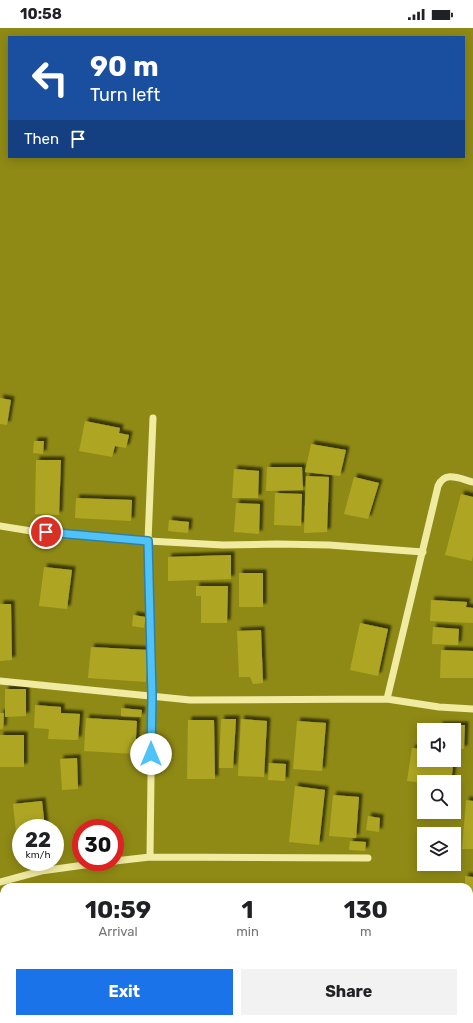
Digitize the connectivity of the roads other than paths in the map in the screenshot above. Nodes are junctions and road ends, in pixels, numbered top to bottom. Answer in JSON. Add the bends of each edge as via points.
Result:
{"nodes":[{"id":1,"x":153,"y":418,"type":"dead end"},
{"id":2,"x":473,"y":482,"type":"edge"},
{"id":3,"x":0,"y":526,"type":"edge"},
{"id":4,"x":148,"y":541,"type":"junction"},
{"id":5,"x":422,"y":552,"type":"junction"},
{"id":6,"x":0,"y":681,"type":"edge"},
{"id":7,"x":152,"y":696,"type":"junction"},
{"id":8,"x":387,"y":699,"type":"junction"},
{"id":9,"x":473,"y":709,"type":"edge"},
{"id":10,"x":150,"y":857,"type":"junction"},
{"id":11,"x":368,"y":858,"type":"dead end"},
{"id":12,"x":124,"y":860,"type":"edge"},
{"id":13,"x":72,"y":867,"type":"edge"},
{"id":14,"x":0,"y":882,"type":"edge"},
{"id":15,"x":148,"y":1023,"type":"edge"},
{"id":16,"x":168,"y":1023,"type":"edge"}],
"edges":[{"from":1,"to":4,"type":"street"},
{"from":2,"to":5,"type":"street","via":[[451,476],[440,481]]},
{"from":3,"to":4,"type":"street"},
{"from":4,"to":5,"type":"street","via":[[329,546]]},
{"from":4,"to":7,"type":"street"},
{"from":5,"to":8,"type":"street"},
{"from":6,"to":7,"type":"street"},
{"from":7,"to":8,"type":"street","via":[[190,700]]},
{"from":7,"to":10,"type":"street"},
{"from":8,"to":9,"type":"street"},
{"from":10,"to":11,"type":"street"},
{"from":10,"to":12,"type":"street"},
{"from":13,"to":14,"type":"street","via":[[40,871]]},
{"from":15,"to":16,"type":"street"}]}
